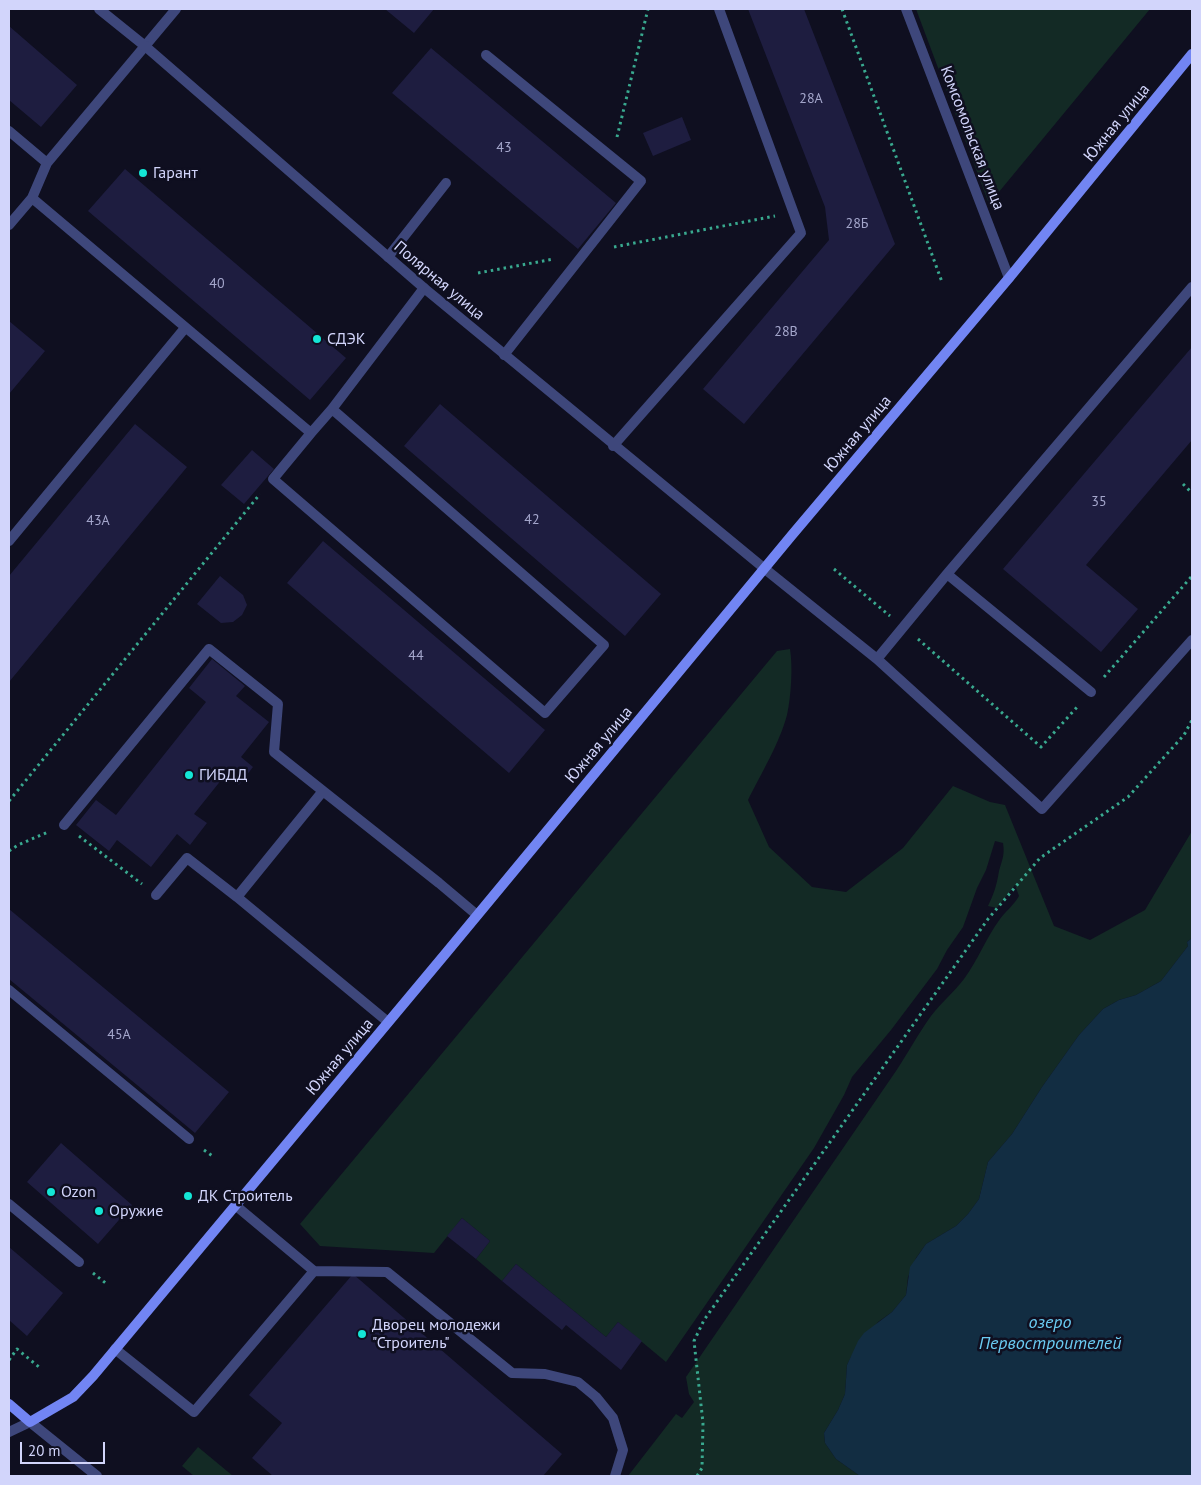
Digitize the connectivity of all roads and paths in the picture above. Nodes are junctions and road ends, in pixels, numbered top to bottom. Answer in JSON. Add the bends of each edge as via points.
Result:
{"nodes":[{"id":1,"x":99,"y":9,"type":"edge"},
{"id":2,"x":176,"y":9,"type":"edge"},
{"id":3,"x":648,"y":9,"type":"edge"},
{"id":4,"x":718,"y":9,"type":"edge"},
{"id":5,"x":842,"y":9,"type":"edge"},
{"id":6,"x":906,"y":9,"type":"edge"},
{"id":7,"x":144,"y":46,"type":"junction"},
{"id":8,"x":1192,"y":54,"type":"edge"},
{"id":9,"x":486,"y":55,"type":"dead end"},
{"id":10,"x":9,"y":131,"type":"edge"},
{"id":11,"x":612,"y":158,"type":"junction"},
{"id":12,"x":47,"y":164,"type":"junction"},
{"id":13,"x":446,"y":182,"type":"dead end"},
{"id":14,"x":32,"y":198,"type":"junction"},
{"id":15,"x":793,"y":213,"type":"junction"},
{"id":16,"x":9,"y":225,"type":"edge"},
{"id":17,"x":585,"y":253,"type":"junction"},
{"id":18,"x":388,"y":257,"type":"junction"},
{"id":19,"x":478,"y":273,"type":"dead end"},
{"id":20,"x":1009,"y":278,"type":"junction"},
{"id":21,"x":942,"y":282,"type":"dead end"},
{"id":22,"x":1192,"y":287,"type":"edge"},
{"id":23,"x":424,"y":288,"type":"junction"},
{"id":24,"x":185,"y":328,"type":"junction"},
{"id":25,"x":504,"y":355,"type":"junction"},
{"id":26,"x":332,"y":409,"type":"junction"},
{"id":27,"x":311,"y":433,"type":"junction"},
{"id":28,"x":614,"y":446,"type":"junction"},
{"id":29,"x":273,"y":479,"type":"junction"},
{"id":30,"x":1183,"y":484,"type":"dead end"},
{"id":31,"x":1192,"y":493,"type":"edge"},
{"id":32,"x":9,"y":541,"type":"edge"},
{"id":33,"x":765,"y":569,"type":"junction"},
{"id":34,"x":947,"y":574,"type":"junction"},
{"id":35,"x":1192,"y":640,"type":"edge"},
{"id":36,"x":877,"y":660,"type":"junction"},
{"id":37,"x":1091,"y":692,"type":"dead end"},
{"id":38,"x":1192,"y":720,"type":"edge"},
{"id":39,"x":323,"y":791,"type":"junction"},
{"id":40,"x":9,"y":801,"type":"edge"},
{"id":41,"x":64,"y":825,"type":"junction"},
{"id":42,"x":9,"y":852,"type":"edge"},
{"id":43,"x":156,"y":895,"type":"joint"},
{"id":44,"x":237,"y":897,"type":"junction"},
{"id":45,"x":478,"y":915,"type":"junction"},
{"id":46,"x":9,"y":990,"type":"edge"},
{"id":47,"x":388,"y":1022,"type":"junction"},
{"id":48,"x":189,"y":1139,"type":"dead end"},
{"id":49,"x":9,"y":1204,"type":"edge"},
{"id":50,"x":236,"y":1205,"type":"junction"},
{"id":51,"x":79,"y":1262,"type":"dead end"},
{"id":52,"x":314,"y":1271,"type":"junction"},
{"id":53,"x":115,"y":1349,"type":"junction"},
{"id":54,"x":9,"y":1360,"type":"edge"},
{"id":55,"x":39,"y":1367,"type":"dead end"},
{"id":56,"x":9,"y":1404,"type":"edge"},
{"id":57,"x":30,"y":1422,"type":"junction"},
{"id":58,"x":9,"y":1432,"type":"edge"},
{"id":59,"x":97,"y":1476,"type":"edge"},
{"id":60,"x":615,"y":1476,"type":"edge"},
{"id":61,"x":697,"y":1476,"type":"edge"}],
"edges":[{"from":1,"to":7,"type":"street","name":"Полярная улица"},
{"from":2,"to":7,"type":"street"},
{"from":3,"to":11,"type":"path"},
{"from":4,"to":15,"type":"street"},
{"from":5,"to":21,"type":"path"},
{"from":6,"to":20,"type":"street","name":"Комсомольская улица"},
{"from":7,"to":12,"type":"street"},
{"from":7,"to":18,"type":"street","name":"Полярная улица"},
{"from":8,"to":20,"type":"main road","name":"Южная улица"},
{"from":9,"to":11,"type":"street"},
{"from":10,"to":12,"type":"street"},
{"from":11,"to":17,"type":"street","via":[[641,181]]},
{"from":12,"to":14,"type":"street"},
{"from":13,"to":18,"type":"street"},
{"from":14,"to":16,"type":"street"},
{"from":14,"to":24,"type":"street"},
{"from":15,"to":17,"type":"path"},
{"from":15,"to":28,"type":"street","via":[[800,233]]},
{"from":17,"to":19,"type":"path"},
{"from":17,"to":25,"type":"street"},
{"from":18,"to":23,"type":"street","name":"Полярная улица"},
{"from":20,"to":33,"type":"main road","name":"Южная улица"},
{"from":22,"to":34,"type":"street"},
{"from":23,"to":25,"type":"street","name":"Полярная улица"},
{"from":23,"to":26,"type":"street"},
{"from":24,"to":27,"type":"street"},
{"from":24,"to":32,"type":"street"},
{"from":25,"to":28,"type":"street","name":"Полярная улица"},
{"from":26,"to":27,"type":"street"},
{"from":26,"to":29,"type":"street","via":[[604,645],[545,713]]},
{"from":27,"to":29,"type":"street"},
{"from":28,"to":33,"type":"street","name":"Полярная улица"},
{"from":29,"to":40,"type":"path"},
{"from":30,"to":31,"type":"path"},
{"from":33,"to":36,"type":"street","name":"Полярная улица"},
{"from":33,"to":45,"type":"main road","name":"Южная улица"},
{"from":34,"to":36,"type":"street"},
{"from":34,"to":37,"type":"street"},
{"from":35,"to":36,"type":"street","name":"Полярная улица","via":[[1042,809]]},
{"from":38,"to":61,"type":"path","via":[[1184,735],[1128,797],[1040,858],[988,919],[704,1320],[694,1341],[703,1423],[702,1468]]},
{"from":39,"to":41,"type":"street","via":[[274,752],[278,704],[209,649]]},
{"from":39,"to":44,"type":"street"},
{"from":39,"to":45,"type":"street"},
{"from":41,"to":42,"type":"path","via":[[18,844]]},
{"from":41,"to":43,"type":"path"},
{"from":43,"to":44,"type":"street","via":[[187,858]]},
{"from":44,"to":47,"type":"street"},
{"from":45,"to":47,"type":"main road","name":"Южная улица"},
{"from":46,"to":48,"type":"street"},
{"from":47,"to":50,"type":"main road","name":"Южная улица"},
{"from":49,"to":51,"type":"street"},
{"from":50,"to":52,"type":"street"},
{"from":50,"to":53,"type":"main road","name":"Южная улица"},
{"from":52,"to":53,"type":"street","via":[[194,1412]]},
{"from":52,"to":60,"type":"street","via":[[387,1272],[512,1373],[545,1374],[578,1382],[613,1418],[623,1450]]},
{"from":53,"to":57,"type":"main road","name":"Южная улица","via":[[73,1397]]},
{"from":54,"to":55,"type":"path","via":[[17,1349]]},
{"from":56,"to":57,"type":"main road"},
{"from":57,"to":58,"type":"street","name":"Южная улица"},
{"from":57,"to":59,"type":"street"}]}
